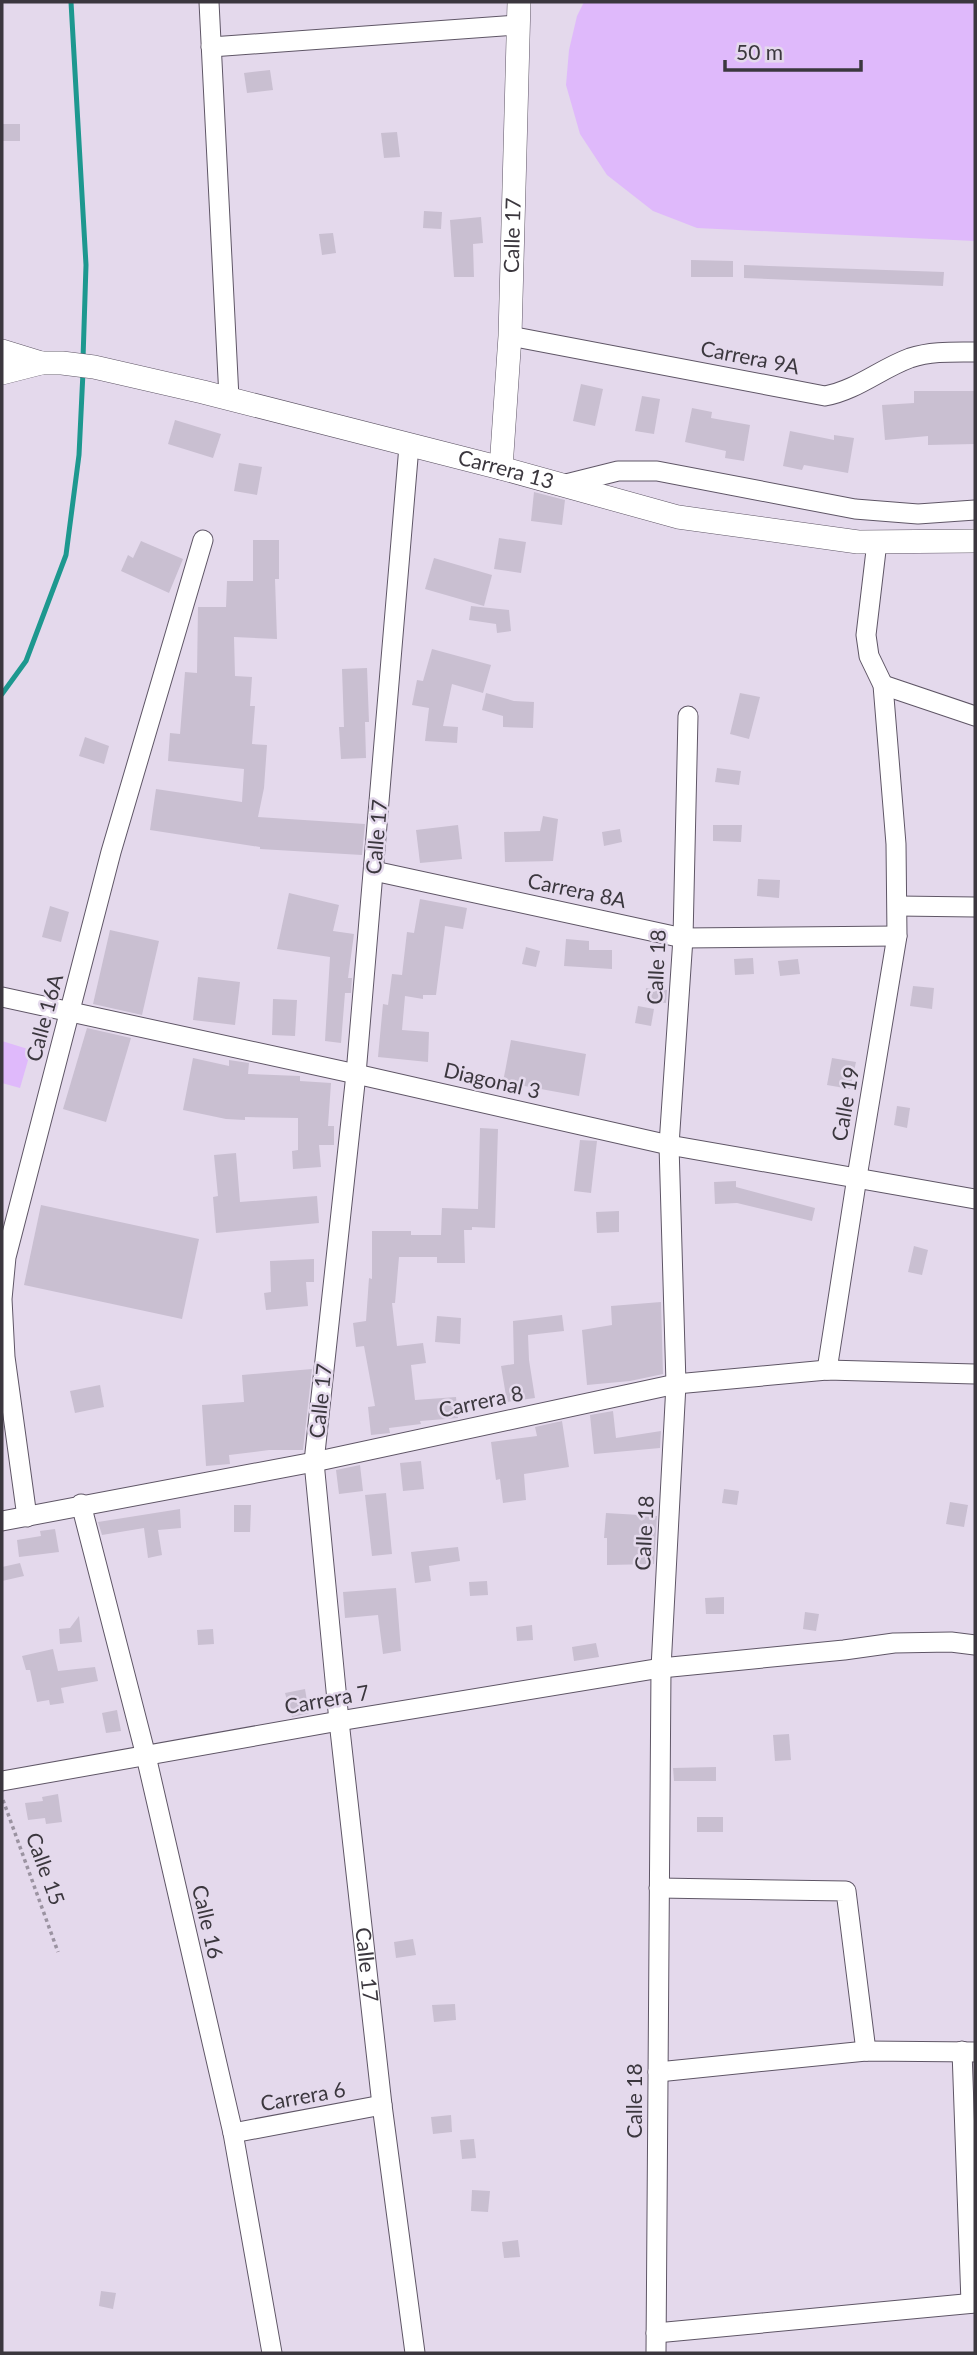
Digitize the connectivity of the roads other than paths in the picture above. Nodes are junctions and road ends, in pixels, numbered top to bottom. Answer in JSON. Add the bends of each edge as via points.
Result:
{"nodes":[{"id":1,"x":209,"y":2,"type":"edge"},
{"id":2,"x":518,"y":13,"type":"edge"},
{"id":3,"x":211,"y":47,"type":"junction"},
{"id":4,"x":510,"y":336,"type":"junction"},
{"id":5,"x":2,"y":351,"type":"edge"},
{"id":6,"x":975,"y":352,"type":"edge"},
{"id":7,"x":52,"y":363,"type":"junction"},
{"id":8,"x":2,"y":373,"type":"edge"},
{"id":9,"x":229,"y":398,"type":"junction"},
{"id":10,"x":409,"y":446,"type":"junction"},
{"id":11,"x":501,"y":468,"type":"junction"},
{"id":12,"x":562,"y":485,"type":"junction"},
{"id":13,"x":975,"y":510,"type":"edge"},
{"id":14,"x":204,"y":540,"type":"dead end"},
{"id":15,"x":975,"y":541,"type":"edge"},
{"id":16,"x":877,"y":542,"type":"junction"},
{"id":17,"x":883,"y":685,"type":"junction"},
{"id":18,"x":688,"y":716,"type":"dead end"},
{"id":19,"x":975,"y":716,"type":"edge"},
{"id":20,"x":374,"y":871,"type":"junction"},
{"id":21,"x":898,"y":906,"type":"junction"},
{"id":22,"x":975,"y":907,"type":"edge"},
{"id":23,"x":897,"y":936,"type":"junction"},
{"id":24,"x":682,"y":938,"type":"junction"},
{"id":25,"x":2,"y":997,"type":"edge"},
{"id":26,"x":70,"y":1013,"type":"junction"},
{"id":27,"x":356,"y":1074,"type":"junction"},
{"id":28,"x":669,"y":1145,"type":"junction"},
{"id":29,"x":856,"y":1177,"type":"junction"},
{"id":30,"x":975,"y":1199,"type":"edge"},
{"id":31,"x":827,"y":1370,"type":"junction"},
{"id":32,"x":975,"y":1374,"type":"edge"},
{"id":33,"x":676,"y":1384,"type":"junction"},
{"id":34,"x":314,"y":1462,"type":"junction"},
{"id":35,"x":81,"y":1504,"type":"junction"},
{"id":36,"x":27,"y":1517,"type":"junction"},
{"id":37,"x":2,"y":1521,"type":"edge"},
{"id":38,"x":975,"y":1644,"type":"edge"},
{"id":39,"x":661,"y":1668,"type":"junction"},
{"id":40,"x":339,"y":1721,"type":"junction"},
{"id":41,"x":146,"y":1756,"type":"junction"},
{"id":42,"x":2,"y":1781,"type":"edge"},
{"id":43,"x":659,"y":1888,"type":"junction"},
{"id":44,"x":866,"y":2051,"type":"junction"},
{"id":45,"x":969,"y":2051,"type":"edge"},
{"id":46,"x":658,"y":2073,"type":"junction"},
{"id":47,"x":382,"y":2105,"type":"junction"},
{"id":48,"x":233,"y":2133,"type":"junction"},
{"id":49,"x":973,"y":2303,"type":"edge"},
{"id":50,"x":656,"y":2333,"type":"junction"},
{"id":51,"x":272,"y":2353,"type":"edge"},
{"id":52,"x":415,"y":2353,"type":"edge"},
{"id":53,"x":656,"y":2353,"type":"edge"}],
"edges":[{"from":1,"to":3,"type":"street"},
{"from":2,"to":3,"type":"street"},
{"from":2,"to":4,"type":"street","name":"Calle 17"},
{"from":3,"to":9,"type":"street"},
{"from":4,"to":6,"type":"street","name":"Carrera 9A","via":[[825,396],[844,392],[932,352]]},
{"from":4,"to":11,"type":"street","name":"Calle 17"},
{"from":5,"to":7,"type":"street","name":"Carrera 13"},
{"from":7,"to":8,"type":"street","name":"Carrera 13"},
{"from":7,"to":9,"type":"street","name":"Carrera 13","via":[[94,367]]},
{"from":9,"to":10,"type":"street","name":"Carrera 13"},
{"from":10,"to":11,"type":"street","name":"Carrera 13"},
{"from":10,"to":20,"type":"street","name":"Calle 17"},
{"from":11,"to":12,"type":"street","name":"Carrera 13"},
{"from":12,"to":13,"type":"street","via":[[618,471],[657,471],[855,509],[918,514]]},
{"from":12,"to":16,"type":"street","name":"Carrera 13","via":[[678,517]]},
{"from":14,"to":26,"type":"street","name":"Calle 16A","via":[[111,852]]},
{"from":15,"to":16,"type":"street","name":"Carrera 13"},
{"from":16,"to":17,"type":"street","name":"Calle 19","via":[[866,635],[869,656]]},
{"from":17,"to":19,"type":"street"},
{"from":17,"to":21,"type":"street","name":"Calle 19"},
{"from":18,"to":24,"type":"street","name":"Calle 18"},
{"from":20,"to":24,"type":"street","name":"Carrera 8A"},
{"from":20,"to":27,"type":"street","name":"Calle 17"},
{"from":21,"to":22,"type":"street"},
{"from":21,"to":23,"type":"street","name":"Calle 19"},
{"from":23,"to":24,"type":"street","name":"Carrera 8A"},
{"from":23,"to":29,"type":"street","name":"Calle 19"},
{"from":24,"to":28,"type":"street","name":"Calle 18"},
{"from":25,"to":26,"type":"street","name":"Diagonal 3"},
{"from":26,"to":27,"type":"street","name":"Diagonal 3"},
{"from":26,"to":36,"type":"street","name":"Calle 16A","via":[[6,1256],[3,1288],[5,1357]]},
{"from":27,"to":28,"type":"street","name":"Diagonal 3"},
{"from":27,"to":34,"type":"street","name":"Calle 17"},
{"from":28,"to":29,"type":"street","name":"Diagonal 3"},
{"from":28,"to":33,"type":"street","name":"Calle 18"},
{"from":29,"to":30,"type":"street","name":"Diagonal 3"},
{"from":29,"to":31,"type":"street","name":"Calle 19"},
{"from":31,"to":32,"type":"street","name":"Carrera 8"},
{"from":31,"to":33,"type":"street","name":"Carrera 8"},
{"from":33,"to":34,"type":"street","name":"Carrera 8"},
{"from":33,"to":39,"type":"street","name":"Calle 18"},
{"from":34,"to":35,"type":"street","name":"Carrera 8"},
{"from":34,"to":40,"type":"street","name":"Calle 17"},
{"from":35,"to":36,"type":"street","name":"Carrera 8"},
{"from":35,"to":41,"type":"street","name":"Calle 16"},
{"from":36,"to":37,"type":"street","name":"Carrera 8"},
{"from":38,"to":39,"type":"street","name":"Carrera 7","via":[[894,1643]]},
{"from":39,"to":40,"type":"street","name":"Carrera 7"},
{"from":39,"to":43,"type":"street","name":"Calle 18"},
{"from":40,"to":41,"type":"street","name":"Carrera 7"},
{"from":40,"to":47,"type":"street","name":"Calle 17"},
{"from":41,"to":42,"type":"street","name":"Carrera 7"},
{"from":41,"to":48,"type":"street","name":"Calle 16"},
{"from":43,"to":44,"type":"street","via":[[845,1891]]},
{"from":43,"to":46,"type":"street","name":"Calle 18"},
{"from":44,"to":45,"type":"street"},
{"from":44,"to":46,"type":"street"},
{"from":45,"to":49,"type":"street"},
{"from":46,"to":50,"type":"street","name":"Calle 18"},
{"from":47,"to":48,"type":"street","name":"Carrera 6"},
{"from":47,"to":52,"type":"street","name":"Calle 17"},
{"from":48,"to":51,"type":"street","name":"Calle 16"},
{"from":49,"to":50,"type":"street"},
{"from":50,"to":53,"type":"street","name":"Calle 18"}]}
